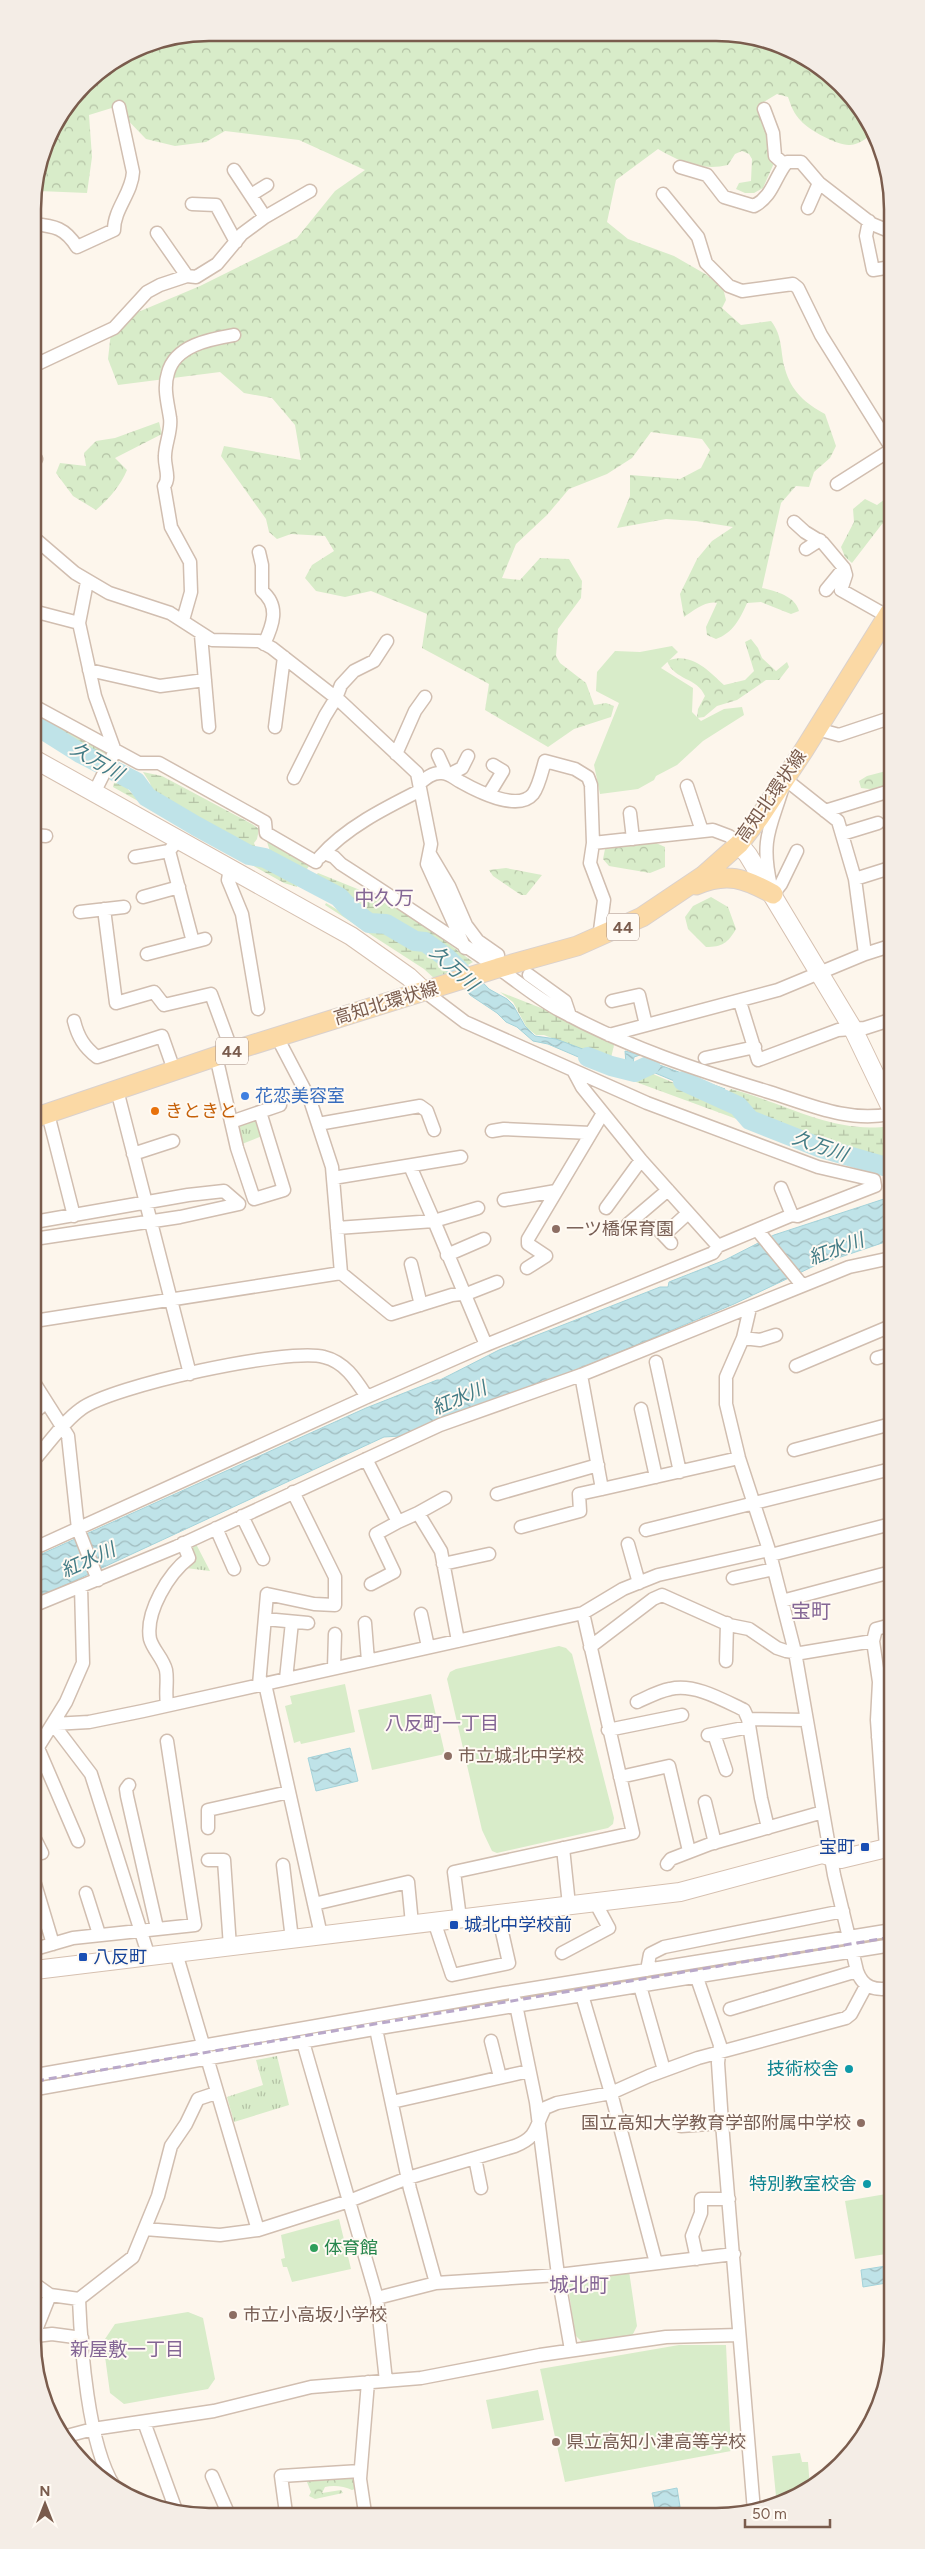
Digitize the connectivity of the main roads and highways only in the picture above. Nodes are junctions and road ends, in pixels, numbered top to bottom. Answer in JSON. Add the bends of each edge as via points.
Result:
{"nodes":[{"id":1,"x":884,"y":621,"type":"edge"},
{"id":2,"x":684,"y":890,"type":"junction"},
{"id":3,"x":772,"y":894,"type":"road end"},
{"id":4,"x":41,"y":1116,"type":"edge"}],
"edges":[{"from":1,"to":2,"type":"main road","name":"高知北環状線","number":"44","via":[[785,779],[739,844]]},
{"from":2,"to":3,"type":"main road","via":[[717,878],[733,877]]},
{"from":2,"to":4,"type":"main road","name":"高知北環状線","number":"44","via":[[642,918],[599,938],[526,962],[494,965],[428,990],[174,1070]]}]}
